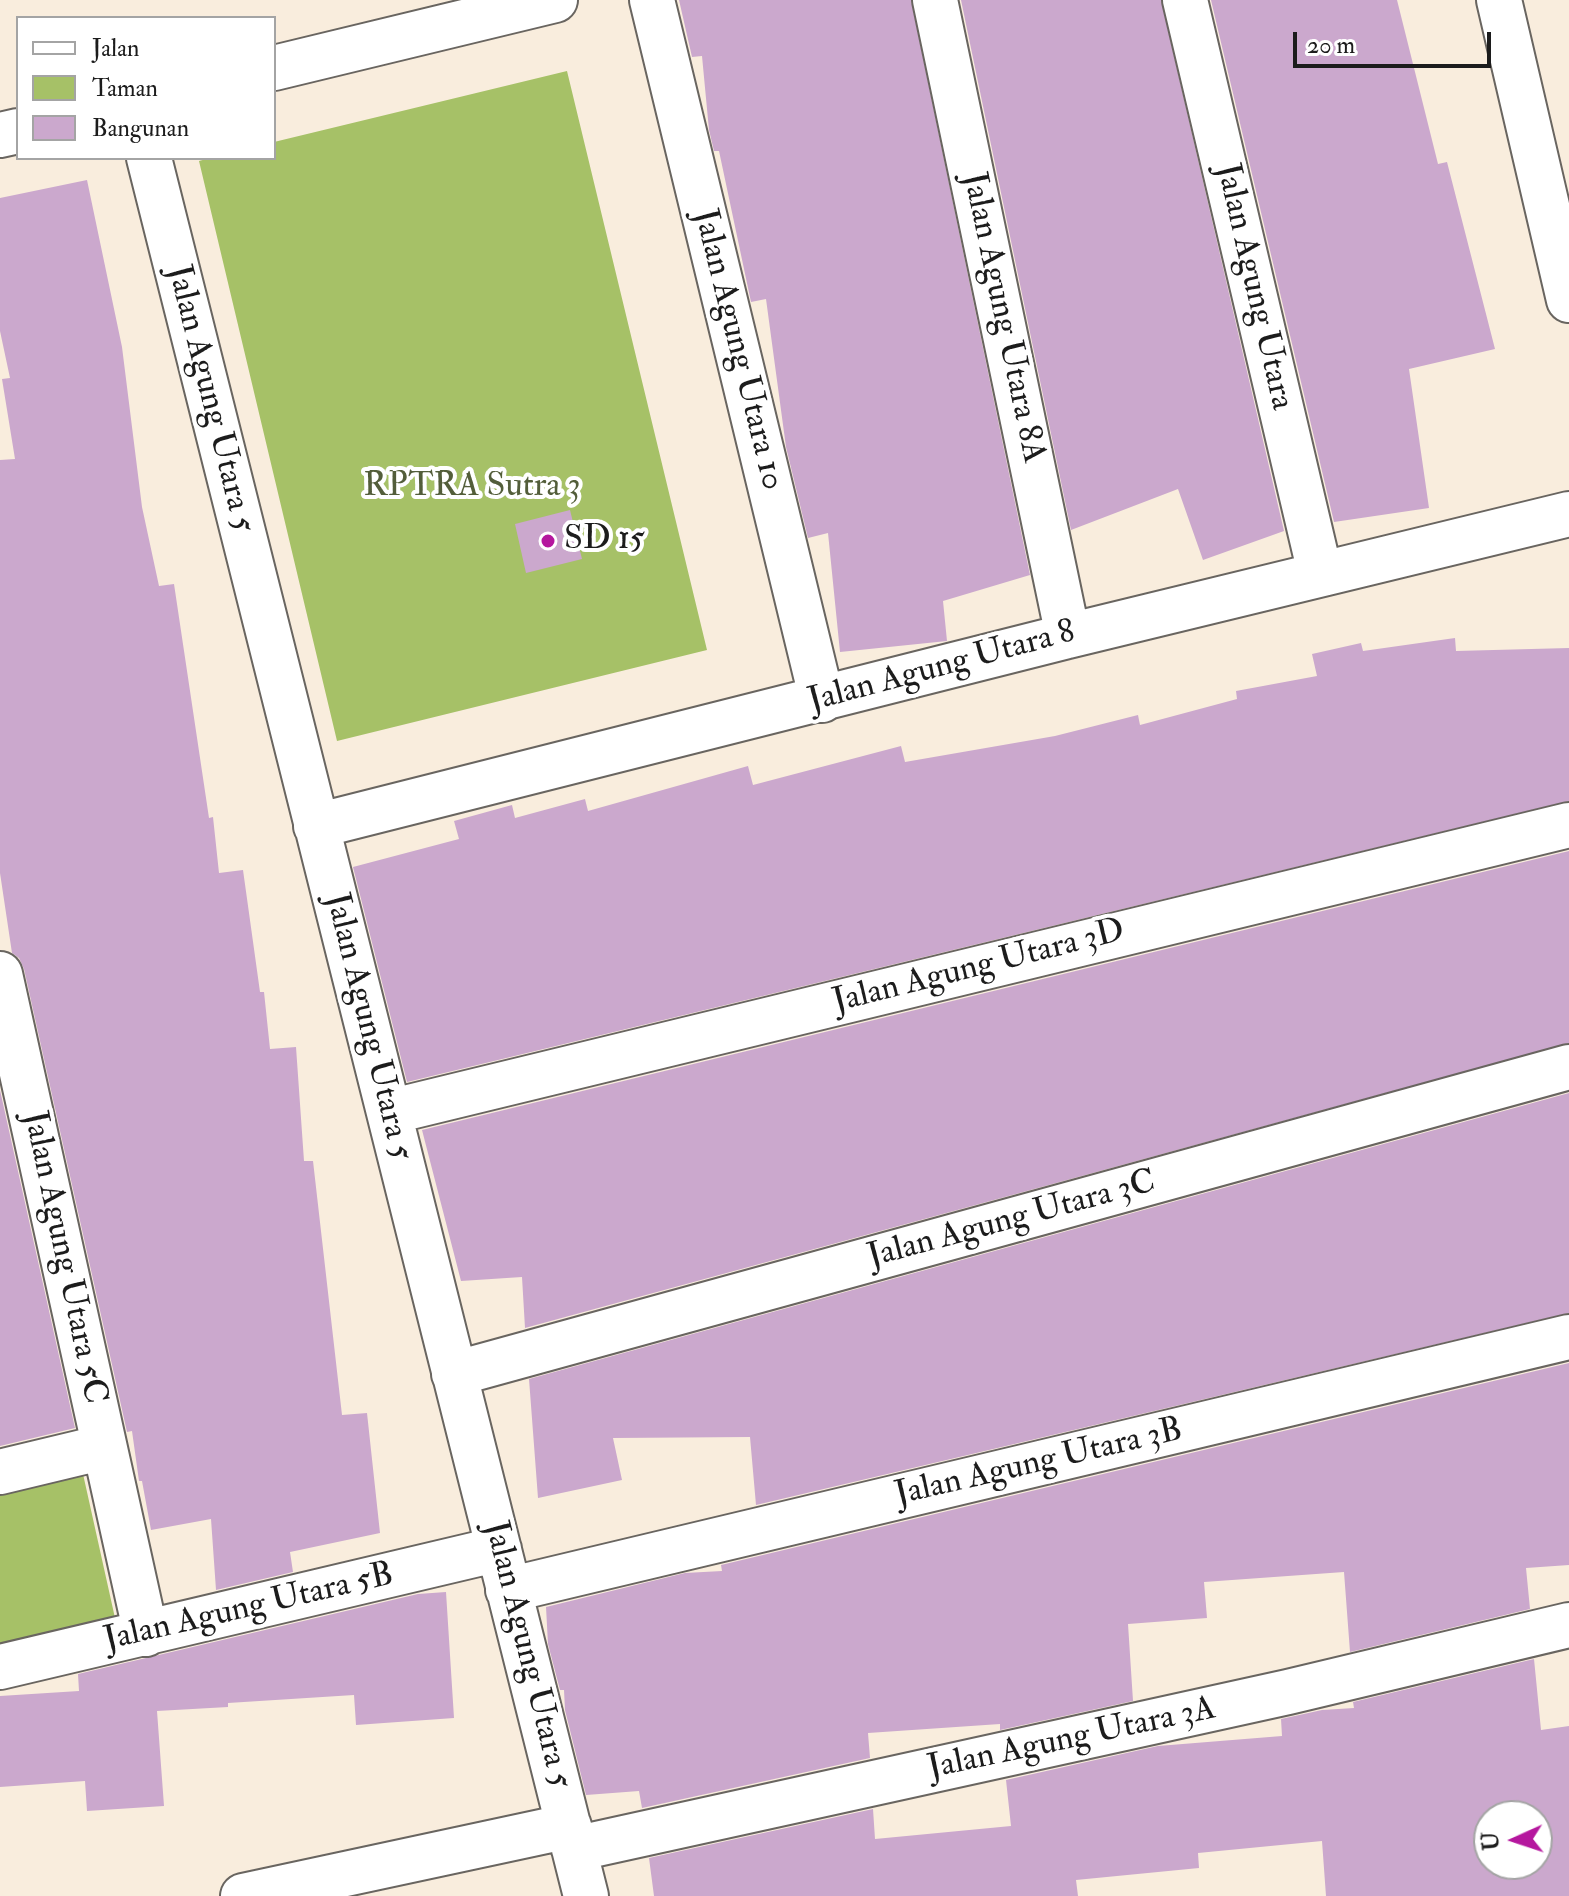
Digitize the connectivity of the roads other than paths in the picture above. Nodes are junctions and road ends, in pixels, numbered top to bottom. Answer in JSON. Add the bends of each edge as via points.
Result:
{"nodes":[{"id":1,"x":555,"y":0,"type":"edge"},
{"id":2,"x":652,"y":0,"type":"edge"},
{"id":3,"x":935,"y":0,"type":"edge"},
{"id":4,"x":1185,"y":0,"type":"edge"},
{"id":5,"x":1499,"y":0,"type":"edge"},
{"id":6,"x":276,"y":68,"type":"edge"},
{"id":7,"x":150,"y":160,"type":"edge"},
{"id":8,"x":1569,"y":300,"type":"edge"},
{"id":9,"x":1569,"y":514,"type":"edge"},
{"id":10,"x":1320,"y":573,"type":"junction"},
{"id":11,"x":1068,"y":636,"type":"junction"},
{"id":12,"x":822,"y":700,"type":"junction"},
{"id":13,"x":1569,"y":825,"type":"edge"},
{"id":14,"x":316,"y":826,"type":"junction"},
{"id":15,"x":0,"y":974,"type":"edge"},
{"id":16,"x":1569,"y":1067,"type":"edge"},
{"id":17,"x":389,"y":1112,"type":"junction"},
{"id":18,"x":1569,"y":1337,"type":"edge"},
{"id":19,"x":454,"y":1374,"type":"junction"},
{"id":20,"x":104,"y":1447,"type":"junction"},
{"id":21,"x":0,"y":1472,"type":"edge"},
{"id":22,"x":504,"y":1569,"type":"junction"},
{"id":23,"x":1569,"y":1625,"type":"edge"},
{"id":24,"x":146,"y":1634,"type":"junction"},
{"id":25,"x":0,"y":1667,"type":"edge"},
{"id":26,"x":572,"y":1838,"type":"junction"},
{"id":27,"x":243,"y":1896,"type":"edge"},
{"id":28,"x":586,"y":1896,"type":"edge"}],
"edges":[{"from":1,"to":6,"type":"street"},
{"from":2,"to":12,"type":"street","name":"Jalan Agung Utara 10"},
{"from":3,"to":11,"type":"street","name":"Jalan Agung Utara 8A"},
{"from":4,"to":10,"type":"street","name":"Jalan Agung Utara"},
{"from":5,"to":8,"type":"street"},
{"from":7,"to":14,"type":"street","name":"Jalan Agung Utara 5"},
{"from":9,"to":10,"type":"street","name":"Jalan Agung Utara 8"},
{"from":10,"to":11,"type":"street","name":"Jalan Agung Utara 8"},
{"from":11,"to":12,"type":"street","name":"Jalan Agung Utara 8"},
{"from":12,"to":14,"type":"street","name":"Jalan Agung Utara 8"},
{"from":13,"to":17,"type":"street","name":"Jalan Agung Utara 3D"},
{"from":14,"to":17,"type":"street","name":"Jalan Agung Utara 5"},
{"from":15,"to":20,"type":"street","name":"Jalan Agung Utara 5C"},
{"from":16,"to":19,"type":"street","name":"Jalan Agung Utara 3C"},
{"from":17,"to":19,"type":"street","name":"Jalan Agung Utara 5"},
{"from":18,"to":22,"type":"street","name":"Jalan Agung Utara 3B"},
{"from":19,"to":22,"type":"street","name":"Jalan Agung Utara 5"},
{"from":20,"to":21,"type":"street","name":"Jalan Agung Utara 5C"},
{"from":20,"to":24,"type":"street","name":"Jalan Agung Utara 5C"},
{"from":22,"to":24,"type":"street","name":"Jalan Agung Utara 5B"},
{"from":22,"to":26,"type":"street","name":"Jalan Agung Utara 5"},
{"from":23,"to":26,"type":"street","name":"Jalan Agung Utara 3A","via":[[1288,1692]]},
{"from":24,"to":25,"type":"street","name":"Jalan Agung Utara 5B"},
{"from":26,"to":27,"type":"street","name":"Jalan Agung Utara 3A"},
{"from":26,"to":28,"type":"street","name":"Jalan Agung Utara 5"}]}
